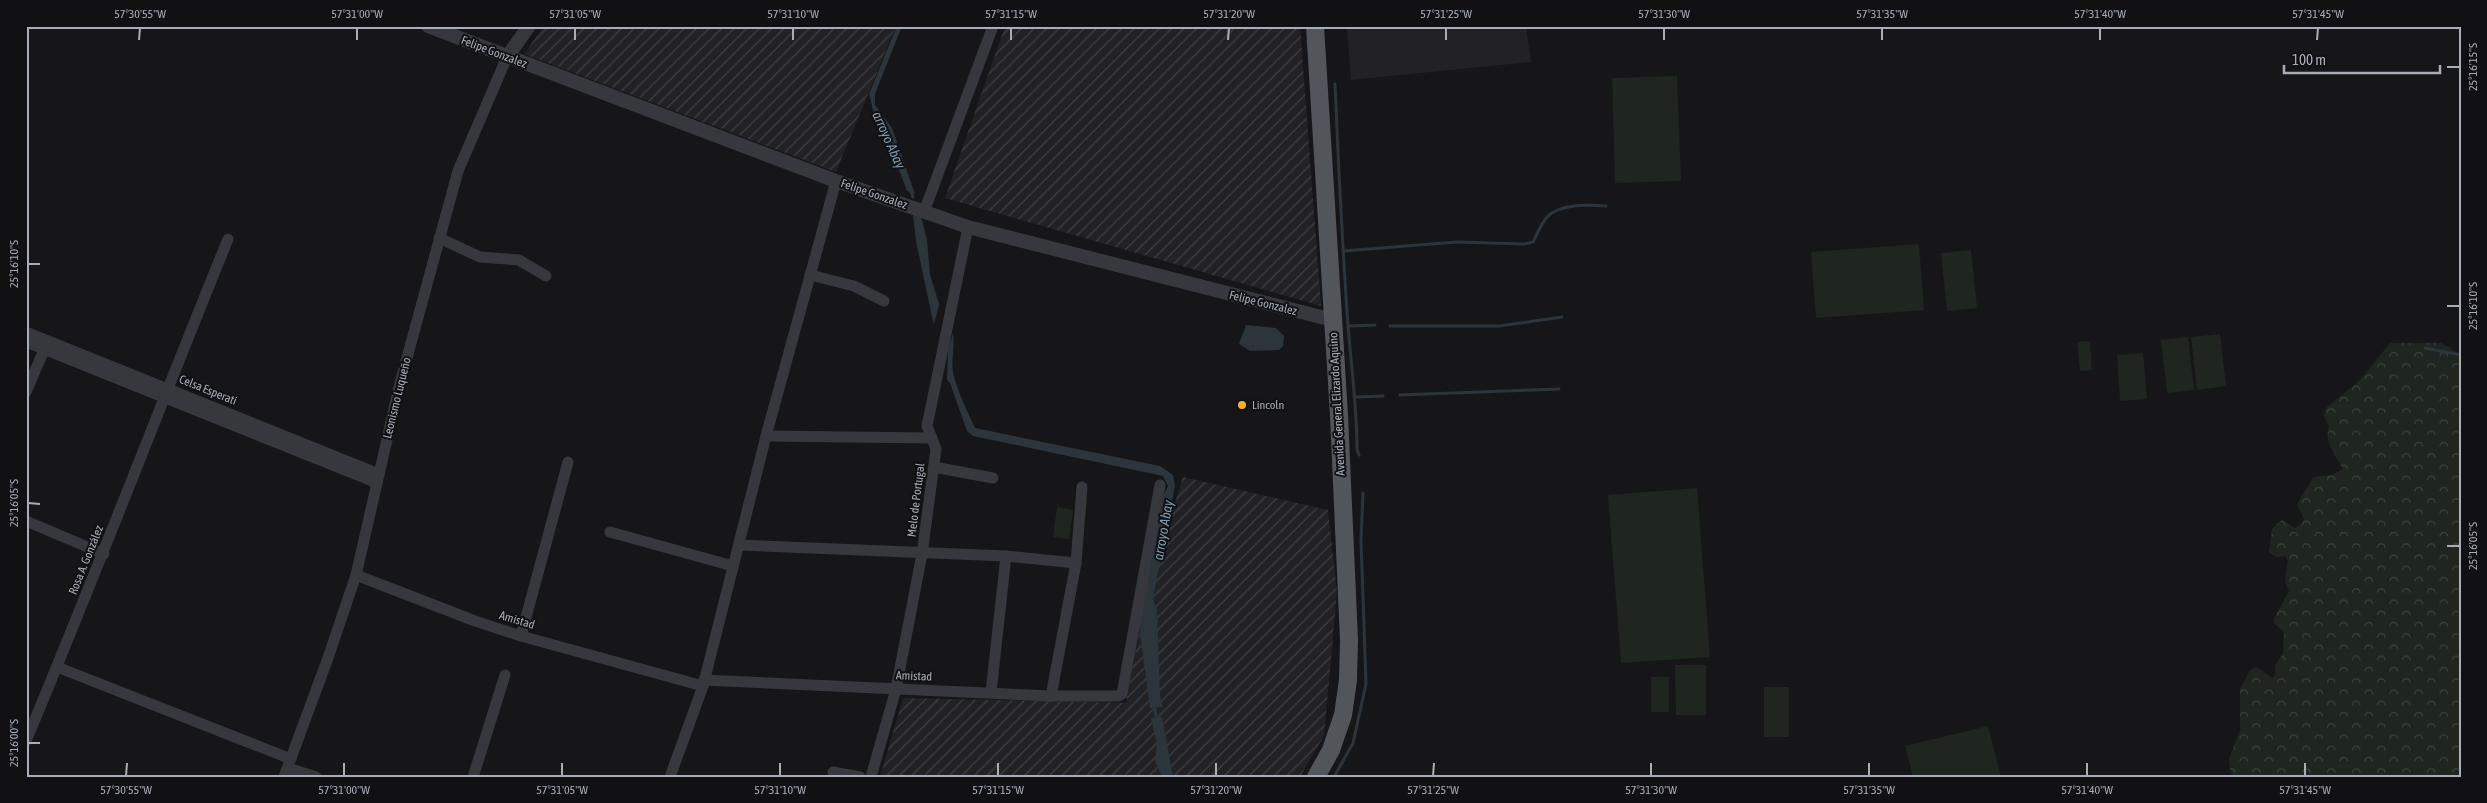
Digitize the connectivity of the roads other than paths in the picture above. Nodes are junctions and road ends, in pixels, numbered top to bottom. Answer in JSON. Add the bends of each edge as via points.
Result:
{"nodes":[{"id":1,"x":428,"y":26,"type":"edge"},
{"id":2,"x":529,"y":26,"type":"edge"},
{"id":3,"x":993,"y":26,"type":"edge"},
{"id":4,"x":1315,"y":26,"type":"edge"},
{"id":5,"x":507,"y":58,"type":"junction"},
{"id":6,"x":836,"y":181,"type":"junction"},
{"id":7,"x":924,"y":212,"type":"junction"},
{"id":8,"x":968,"y":227,"type":"junction"},
{"id":9,"x":440,"y":238,"type":"junction"},
{"id":10,"x":228,"y":239,"type":"dead end"},
{"id":11,"x":810,"y":275,"type":"junction"},
{"id":12,"x":546,"y":276,"type":"dead end"},
{"id":13,"x":884,"y":301,"type":"dead end"},
{"id":14,"x":1333,"y":320,"type":"junction"},
{"id":15,"x":26,"y":332,"type":"edge"},
{"id":16,"x":26,"y":342,"type":"edge"},
{"id":17,"x":46,"y":345,"type":"junction"},
{"id":18,"x":26,"y":392,"type":"edge"},
{"id":19,"x":165,"y":393,"type":"junction"},
{"id":20,"x":766,"y":436,"type":"junction"},
{"id":21,"x":932,"y":438,"type":"junction"},
{"id":22,"x":568,"y":462,"type":"dead end"},
{"id":23,"x":934,"y":467,"type":"junction"},
{"id":24,"x":378,"y":478,"type":"junction"},
{"id":25,"x":993,"y":478,"type":"dead end"},
{"id":26,"x":1160,"y":484,"type":"dead end"},
{"id":27,"x":1082,"y":487,"type":"dead end"},
{"id":28,"x":26,"y":521,"type":"edge"},
{"id":29,"x":610,"y":532,"type":"dead end"},
{"id":30,"x":738,"y":546,"type":"junction"},
{"id":31,"x":104,"y":554,"type":"junction"},
{"id":32,"x":922,"y":554,"type":"junction"},
{"id":33,"x":1006,"y":556,"type":"junction"},
{"id":34,"x":1076,"y":563,"type":"junction"},
{"id":35,"x":733,"y":566,"type":"junction"},
{"id":36,"x":356,"y":575,"type":"junction"},
{"id":37,"x":521,"y":636,"type":"junction"},
{"id":38,"x":57,"y":667,"type":"junction"},
{"id":39,"x":505,"y":675,"type":"dead end"},
{"id":40,"x":703,"y":683,"type":"junction"},
{"id":41,"x":896,"y":689,"type":"junction"},
{"id":42,"x":991,"y":692,"type":"junction"},
{"id":43,"x":1051,"y":696,"type":"junction"},
{"id":44,"x":26,"y":741,"type":"edge"},
{"id":45,"x":287,"y":768,"type":"edge"},
{"id":46,"x":833,"y":772,"type":"dead end"},
{"id":47,"x":316,"y":777,"type":"edge"},
{"id":48,"x":473,"y":777,"type":"edge"},
{"id":49,"x":670,"y":777,"type":"edge"},
{"id":50,"x":860,"y":777,"type":"edge"},
{"id":51,"x":871,"y":777,"type":"edge"},
{"id":52,"x":1316,"y":777,"type":"edge"}],
"edges":[{"from":1,"to":5,"type":"street","name":"Felipe Gonzalez"},
{"from":2,"to":5,"type":"street","name":"Leonismo Luqueño"},
{"from":3,"to":7,"type":"street"},
{"from":4,"to":14,"type":"main road","name":"Avenida General Elizardo Aquino"},
{"from":5,"to":6,"type":"street","name":"Felipe Gonzalez"},
{"from":5,"to":9,"type":"street","name":"Leonismo Luqueño","via":[[458,171]]},
{"from":6,"to":7,"type":"street","name":"Felipe Gonzalez"},
{"from":6,"to":11,"type":"street"},
{"from":7,"to":8,"type":"street","name":"Felipe Gonzalez"},
{"from":8,"to":14,"type":"street","name":"Felipe Gonzalez"},
{"from":8,"to":21,"type":"street","name":"Melo de Portugal","via":[[927,426]]},
{"from":9,"to":12,"type":"street","via":[[480,257],[519,260]]},
{"from":9,"to":24,"type":"street","name":"Leonismo Luqueño"},
{"from":10,"to":19,"type":"street","name":"Rosa A. González"},
{"from":11,"to":13,"type":"street","via":[[854,286]]},
{"from":11,"to":20,"type":"street"},
{"from":14,"to":52,"type":"main road","name":"Avenida General Elizardo Aquino","via":[[1349,640],[1348,680],[1343,715],[1331,750]]},
{"from":15,"to":17,"type":"street","name":"Celsa Esperati"},
{"from":16,"to":17,"type":"street","name":"Celsa Esperati"},
{"from":17,"to":18,"type":"street"},
{"from":17,"to":19,"type":"street","name":"Celsa Esperati"},
{"from":19,"to":24,"type":"street","name":"Celsa Esperati"},
{"from":19,"to":31,"type":"street","name":"Rosa A. González"},
{"from":20,"to":21,"type":"street"},
{"from":20,"to":30,"type":"street"},
{"from":21,"to":23,"type":"street","name":"Melo de Portugal","via":[[936,448]]},
{"from":22,"to":37,"type":"street"},
{"from":23,"to":25,"type":"street"},
{"from":23,"to":32,"type":"street","name":"Melo de Portugal"},
{"from":24,"to":36,"type":"street","name":"Leonismo Luqueño"},
{"from":26,"to":43,"type":"street","name":"Amistad","via":[[1122,694]]},
{"from":27,"to":34,"type":"street"},
{"from":28,"to":31,"type":"street"},
{"from":29,"to":35,"type":"street"},
{"from":30,"to":32,"type":"street"},
{"from":30,"to":35,"type":"street"},
{"from":31,"to":38,"type":"street","name":"Rosa A. González"},
{"from":32,"to":33,"type":"street"},
{"from":32,"to":41,"type":"street","name":"Melo de Portugal"},
{"from":33,"to":34,"type":"street"},
{"from":33,"to":42,"type":"street"},
{"from":34,"to":43,"type":"street"},
{"from":35,"to":40,"type":"street"},
{"from":36,"to":37,"type":"street","name":"Amistad"},
{"from":36,"to":45,"type":"street","name":"Leonismo Luqueño"},
{"from":37,"to":40,"type":"street","name":"Amistad"},
{"from":38,"to":44,"type":"street","name":"Rosa A. González"},
{"from":38,"to":45,"type":"street"},
{"from":39,"to":48,"type":"street"},
{"from":40,"to":41,"type":"street","name":"Amistad"},
{"from":40,"to":49,"type":"street"},
{"from":41,"to":42,"type":"street","name":"Amistad"},
{"from":41,"to":51,"type":"street","name":"Melo de Portugal"},
{"from":42,"to":43,"type":"street","name":"Amistad"},
{"from":45,"to":47,"type":"street"},
{"from":46,"to":50,"type":"street"}]}
